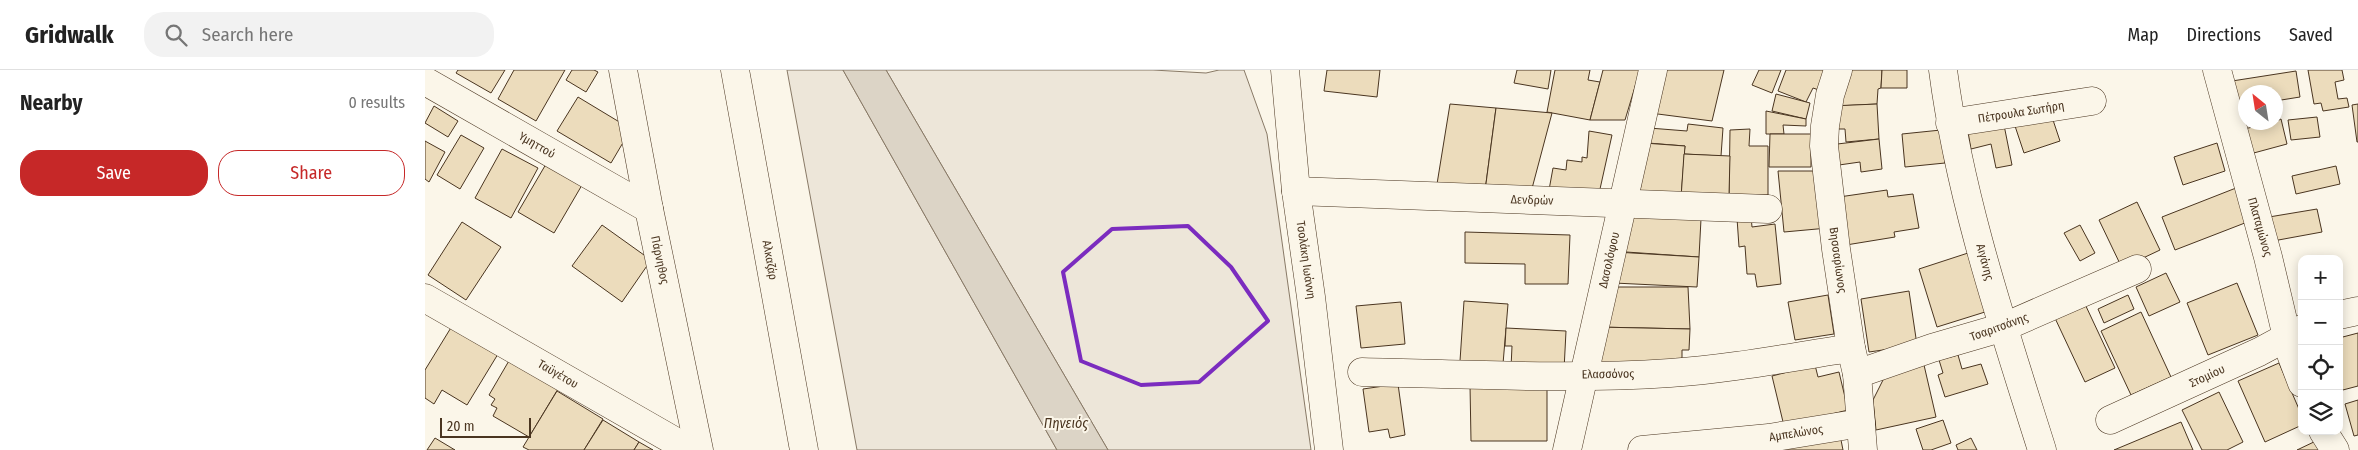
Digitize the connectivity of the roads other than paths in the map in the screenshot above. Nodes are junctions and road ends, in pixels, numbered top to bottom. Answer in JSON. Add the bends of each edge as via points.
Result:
{"nodes":[{"id":1,"x":623,"y":70,"type":"edge"},
{"id":2,"x":735,"y":70,"type":"edge"},
{"id":3,"x":1285,"y":70,"type":"edge"},
{"id":4,"x":1653,"y":70,"type":"edge"},
{"id":5,"x":1838,"y":70,"type":"edge"},
{"id":6,"x":1943,"y":70,"type":"edge"},
{"id":7,"x":2217,"y":70,"type":"edge"},
{"id":8,"x":425,"y":81,"type":"edge"},
{"id":9,"x":2092,"y":101,"type":"dead end"},
{"id":10,"x":1950,"y":124,"type":"junction"},
{"id":11,"x":1296,"y":191,"type":"junction"},
{"id":12,"x":1622,"y":204,"type":"junction"},
{"id":13,"x":649,"y":209,"type":"junction"},
{"id":14,"x":1767,"y":209,"type":"dead end"},
{"id":15,"x":2137,"y":269,"type":"dead end"},
{"id":16,"x":425,"y":298,"type":"edge"},
{"id":17,"x":2358,"y":311,"type":"edge"},
{"id":18,"x":2343,"y":315,"type":"edge"},
{"id":19,"x":2004,"y":327,"type":"junction"},
{"id":20,"x":2295,"y":332,"type":"edge"},
{"id":21,"x":1851,"y":348,"type":"junction"},
{"id":22,"x":2298,"y":354,"type":"edge"},
{"id":23,"x":1362,"y":372,"type":"dead end"},
{"id":24,"x":1857,"y":374,"type":"junction"},
{"id":25,"x":1584,"y":375,"type":"junction"},
{"id":26,"x":2110,"y":420,"type":"dead end"},
{"id":27,"x":1861,"y":422,"type":"junction"},
{"id":28,"x":2326,"y":435,"type":"edge"},
{"id":29,"x":1671,"y":449,"type":"edge"},
{"id":30,"x":690,"y":450,"type":"edge"},
{"id":31,"x":699,"y":450,"type":"edge"},
{"id":32,"x":804,"y":450,"type":"edge"},
{"id":33,"x":1329,"y":450,"type":"edge"},
{"id":34,"x":1567,"y":450,"type":"edge"},
{"id":35,"x":1642,"y":450,"type":"edge"},
{"id":36,"x":1863,"y":450,"type":"edge"},
{"id":37,"x":2042,"y":450,"type":"edge"},
{"id":38,"x":2335,"y":450,"type":"edge"}],
"edges":[{"from":1,"to":13,"type":"street","name":"Πάρνηθος"},
{"from":2,"to":32,"type":"street","name":"Αλκαζάρ"},
{"from":3,"to":11,"type":"street","name":"Τσολάκη Ιωάννη"},
{"from":4,"to":12,"type":"street","name":"Δασολόφου"},
{"from":5,"to":21,"type":"street","name":"Βησσαρίωνος","via":[[1829,103],[1824,146]]},
{"from":6,"to":10,"type":"street","name":"Αιγάνης"},
{"from":7,"to":20,"type":"street","name":"Πλαταμώνος"},
{"from":8,"to":13,"type":"street","name":"Υμηττού"},
{"from":9,"to":10,"type":"street","name":"Πέτρουλα Σωτήρη"},
{"from":10,"to":19,"type":"street","name":"Αιγάνης"},
{"from":11,"to":12,"type":"street","name":"Δενδρών"},
{"from":11,"to":33,"type":"street","name":"Τσολάκη Ιωάννη"},
{"from":12,"to":14,"type":"street","name":"Δενδρών"},
{"from":12,"to":25,"type":"street","name":"Δασολόφου"},
{"from":13,"to":31,"type":"street","name":"Πάρνηθος"},
{"from":15,"to":19,"type":"street","name":"Τσαριτσάνης"},
{"from":16,"to":30,"type":"street","name":"Ταϋγέτου"},
{"from":17,"to":18,"type":"street"},
{"from":19,"to":24,"type":"street","name":"Τσαριτσάνης"},
{"from":19,"to":37,"type":"street","name":"Αιγάνης"},
{"from":20,"to":22,"type":"street","name":"Πλαταμώνος"},
{"from":20,"to":26,"type":"street","name":"Στομίου","via":[[2259,352]]},
{"from":21,"to":24,"type":"street","name":"Βησσαρίωνος"},
{"from":21,"to":25,"type":"street","name":"Ελασσόνος","via":[[1711,370]]},
{"from":23,"to":25,"type":"street","name":"Ελασσόνος"},
{"from":24,"to":27,"type":"street","name":"Βησσαρίωνος"},
{"from":25,"to":34,"type":"street","name":"Δασολόφου"},
{"from":27,"to":29,"type":"street","name":"Αμπελώνος","via":[[1769,438]]},
{"from":27,"to":36,"type":"street","name":"Βησσαρίωνος"},
{"from":28,"to":38,"type":"street"},
{"from":29,"to":35,"type":"street","name":"Αμπελώνος"}]}
